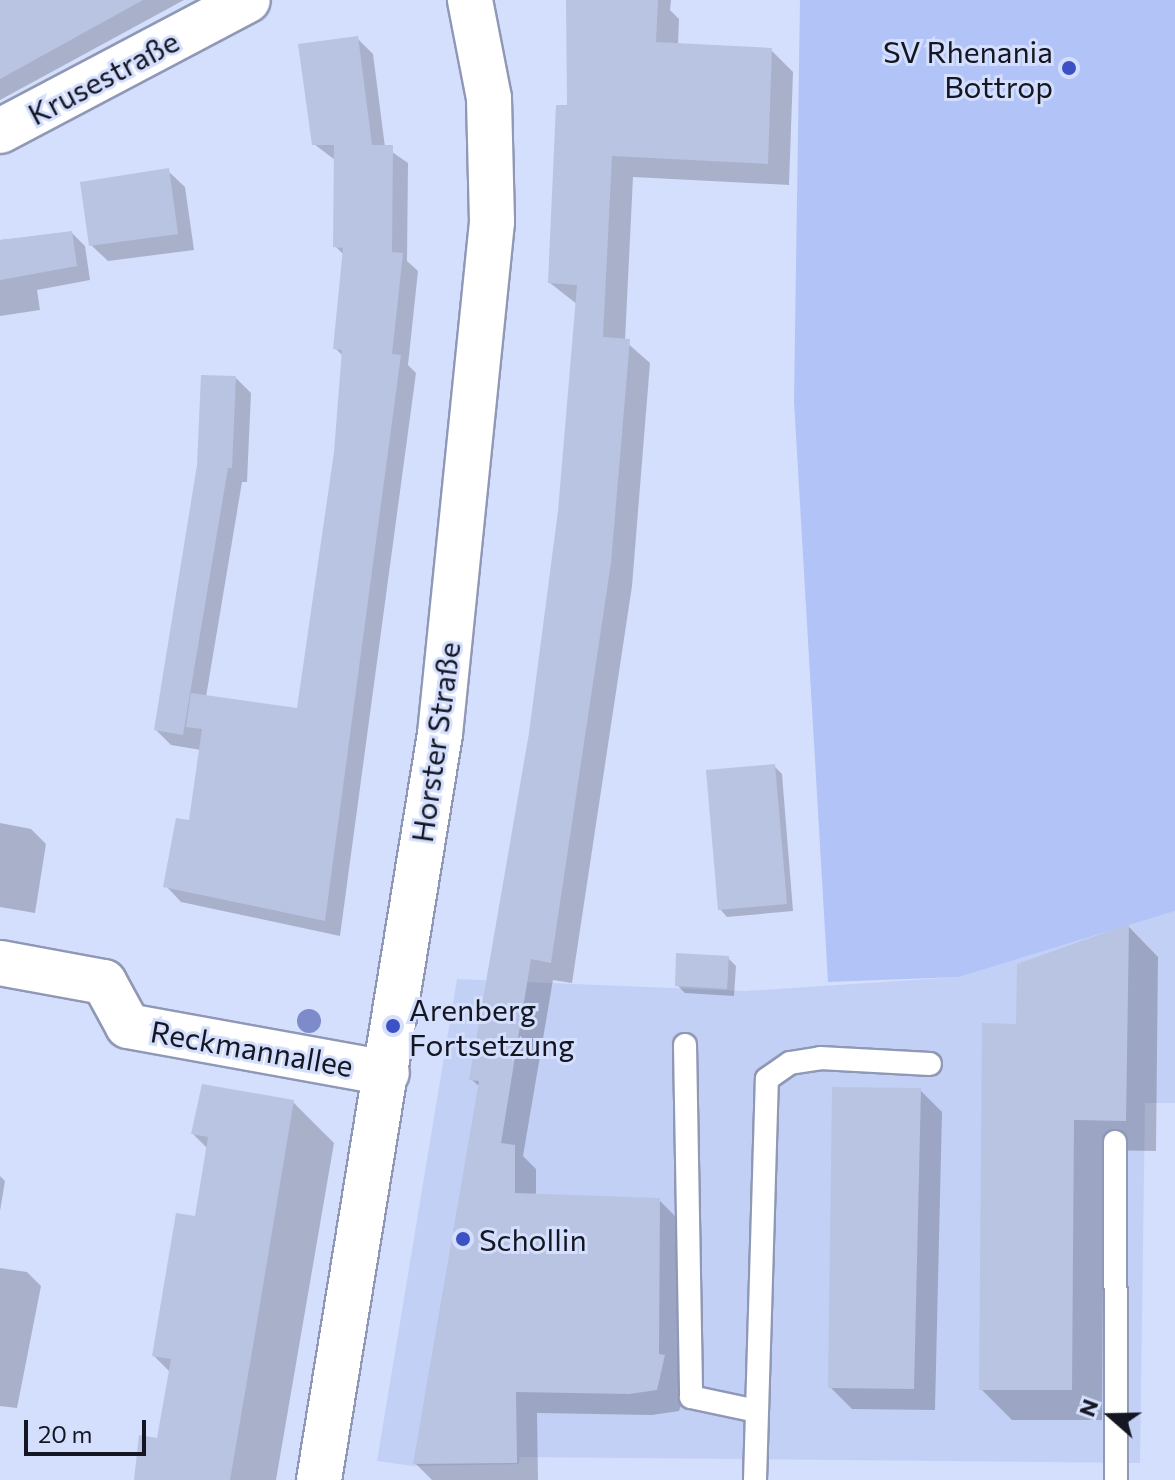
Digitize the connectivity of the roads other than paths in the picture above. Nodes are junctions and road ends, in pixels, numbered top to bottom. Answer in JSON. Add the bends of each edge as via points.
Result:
{"nodes":[{"id":1,"x":248,"y":0,"type":"edge"},
{"id":2,"x":470,"y":0,"type":"edge"},
{"id":3,"x":0,"y":131,"type":"edge"},
{"id":4,"x":0,"y":963,"type":"edge"},
{"id":5,"x":685,"y":1045,"type":"dead end"},
{"id":6,"x":930,"y":1064,"type":"dead end"},
{"id":7,"x":387,"y":1073,"type":"junction"},
{"id":8,"x":1115,"y":1142,"type":"dead end"},
{"id":9,"x":757,"y":1411,"type":"junction"},
{"id":10,"x":319,"y":1480,"type":"edge"},
{"id":11,"x":755,"y":1480,"type":"edge"},
{"id":12,"x":1116,"y":1480,"type":"edge"}],
"edges":[{"from":1,"to":3,"type":"main road","name":"Krusestraße"},
{"from":2,"to":7,"type":"main road","name":"Horster Straße","via":[[489,98],[492,222],[440,734]]},
{"from":4,"to":7,"type":"main road","name":"Reckmannallee","via":[[104,982],[128,1026]]},
{"from":5,"to":9,"type":"lane","via":[[691,1397]]},
{"from":6,"to":9,"type":"lane","via":[[820,1058],[790,1063],[767,1079]]},
{"from":7,"to":10,"type":"main road","name":"Horster Straße"},
{"from":8,"to":12,"type":"lane"},
{"from":9,"to":11,"type":"lane"}]}
